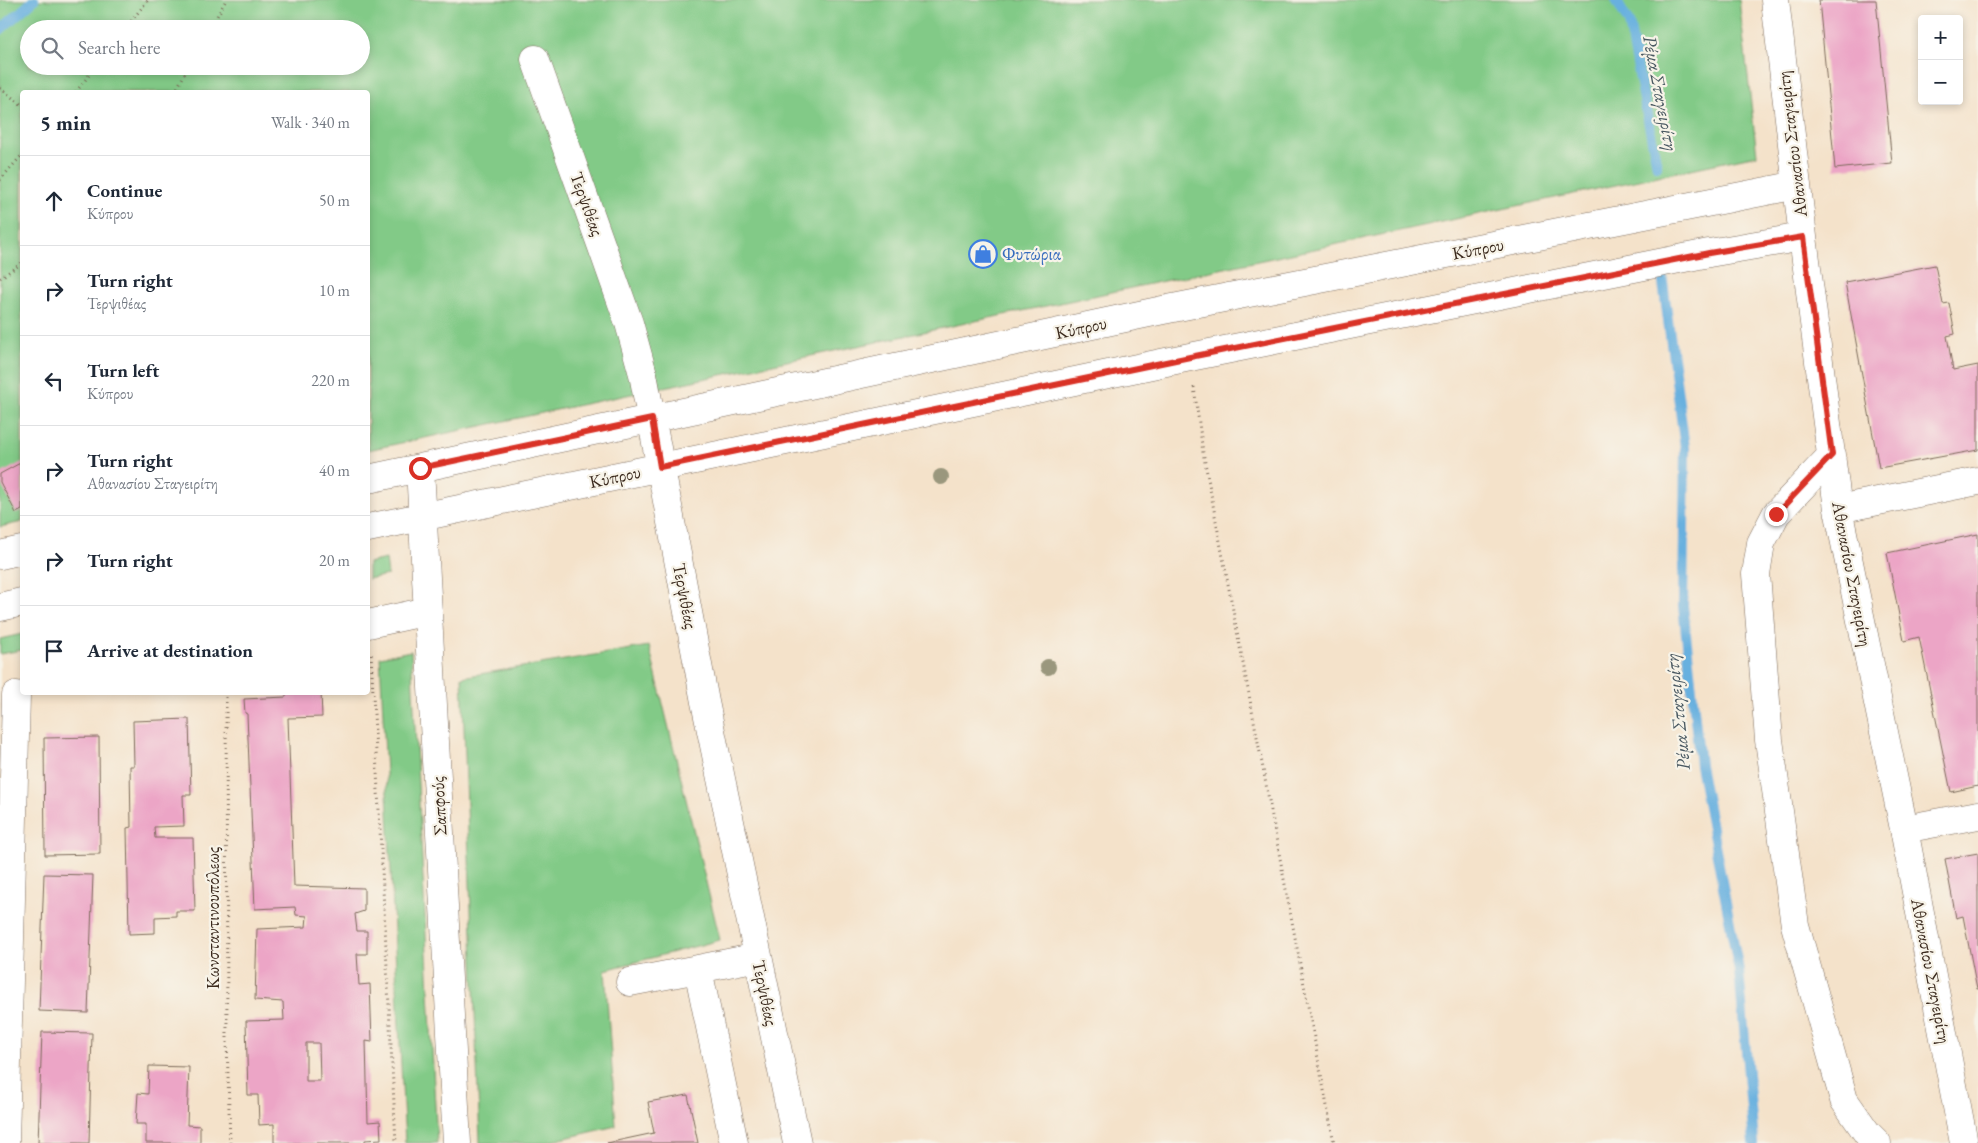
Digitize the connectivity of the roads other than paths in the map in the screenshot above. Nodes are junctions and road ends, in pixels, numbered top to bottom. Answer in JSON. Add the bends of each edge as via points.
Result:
{"nodes":[{"id":1,"x":1775,"y":0,"type":"edge"},
{"id":2,"x":535,"y":59,"type":"dead end"},
{"id":3,"x":1797,"y":185,"type":"junction"},
{"id":4,"x":1803,"y":237,"type":"junction"},
{"id":5,"x":652,"y":419,"type":"junction"},
{"id":6,"x":1832,"y":455,"type":"junction"},
{"id":7,"x":660,"y":467,"type":"junction"},
{"id":8,"x":420,"y":468,"type":"junction"},
{"id":9,"x":370,"y":479,"type":"edge"},
{"id":10,"x":1978,"y":481,"type":"edge"},
{"id":11,"x":1838,"y":509,"type":"junction"},
{"id":12,"x":423,"y":517,"type":"junction"},
{"id":13,"x":370,"y":528,"type":"edge"},
{"id":14,"x":20,"y":550,"type":"edge"},
{"id":15,"x":0,"y":555,"type":"edge"},
{"id":16,"x":20,"y":602,"type":"edge"},
{"id":17,"x":0,"y":606,"type":"edge"},
{"id":18,"x":428,"y":611,"type":"junction"},
{"id":19,"x":370,"y":623,"type":"edge"},
{"id":20,"x":14,"y":695,"type":"edge"},
{"id":21,"x":1978,"y":815,"type":"edge"},
{"id":22,"x":1904,"y":829,"type":"junction"},
{"id":23,"x":758,"y":957,"type":"junction"},
{"id":24,"x":698,"y":969,"type":"junction"},
{"id":25,"x":630,"y":982,"type":"dead end"},
{"id":26,"x":5,"y":1143,"type":"edge"},
{"id":27,"x":457,"y":1143,"type":"edge"},
{"id":28,"x":734,"y":1143,"type":"edge"},
{"id":29,"x":797,"y":1143,"type":"edge"},
{"id":30,"x":1877,"y":1143,"type":"edge"},
{"id":31,"x":1964,"y":1143,"type":"edge"}],
"edges":[{"from":1,"to":3,"type":"street","name":"Αθανασίου Σταγειρίτη"},
{"from":2,"to":5,"type":"street","name":"Τερψιθέας","via":[[628,322]]},
{"from":3,"to":4,"type":"street","name":"Αθανασίου Σταγειρίτη"},
{"from":3,"to":5,"type":"street","name":"Κύπρου","via":[[1162,310]]},
{"from":4,"to":6,"type":"street","name":"Αθανασίου Σταγειρίτη"},
{"from":4,"to":7,"type":"street","name":"Κύπρου","via":[[1190,357]]},
{"from":5,"to":7,"type":"street","name":"Τερψιθέας"},
{"from":5,"to":8,"type":"street","name":"Κύπρου"},
{"from":6,"to":11,"type":"street","name":"Αθανασίου Σταγειρίτη"},
{"from":6,"to":30,"type":"street","via":[[1776,514],[1761,543],[1756,574],[1769,740],[1795,925],[1844,1100]]},
{"from":7,"to":12,"type":"street","name":"Κύπρου"},
{"from":7,"to":23,"type":"street","name":"Τερψιθέας","via":[[704,702]]},
{"from":8,"to":9,"type":"street","name":"Κύπρου"},
{"from":8,"to":12,"type":"street","name":"Σαπφούς"},
{"from":10,"to":11,"type":"street"},
{"from":11,"to":22,"type":"street","name":"Αθανασίου Σταγειρίτη"},
{"from":12,"to":13,"type":"street","name":"Κύπρου"},
{"from":12,"to":18,"type":"street","name":"Σαπφούς"},
{"from":14,"to":15,"type":"street"},
{"from":16,"to":17,"type":"street"},
{"from":18,"to":19,"type":"street"},
{"from":18,"to":27,"type":"street","name":"Σαπφούς"},
{"from":20,"to":26,"type":"street"},
{"from":21,"to":22,"type":"street"},
{"from":22,"to":31,"type":"street","name":"Αθανασίου Σταγειρίτη"},
{"from":23,"to":24,"type":"street"},
{"from":23,"to":29,"type":"street","name":"Τερψιθέας"},
{"from":24,"to":25,"type":"street"},
{"from":24,"to":28,"type":"street"}]}
